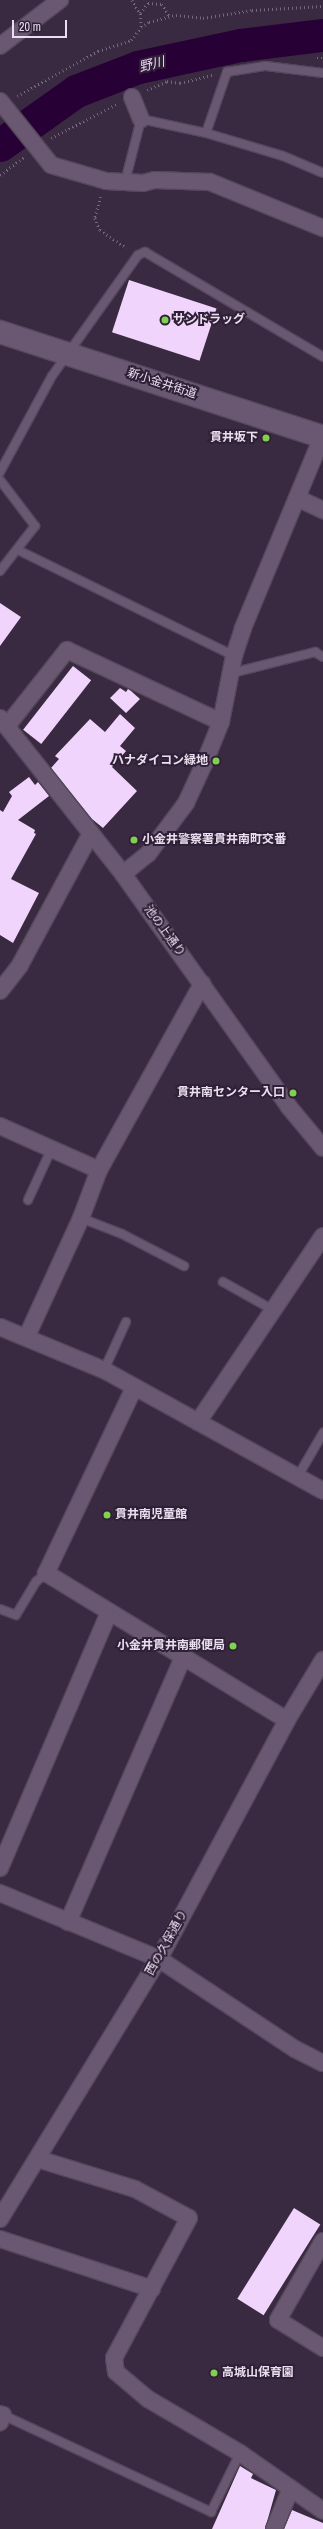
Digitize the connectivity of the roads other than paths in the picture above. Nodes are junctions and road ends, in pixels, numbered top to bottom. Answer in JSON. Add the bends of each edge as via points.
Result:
{"nodes":[{"id":1,"x":60,"y":0,"type":"edge"},
{"id":2,"x":0,"y":46,"type":"edge"},
{"id":3,"x":323,"y":73,"type":"edge"},
{"id":4,"x":132,"y":97,"type":"road end"},
{"id":5,"x":2,"y":104,"type":"edge"},
{"id":6,"x":141,"y":119,"type":"junction"},
{"id":7,"x":206,"y":133,"type":"junction"},
{"id":8,"x":323,"y":173,"type":"edge"},
{"id":9,"x":125,"y":182,"type":"junction"},
{"id":10,"x":323,"y":228,"type":"edge"},
{"id":11,"x":0,"y":332,"type":"edge"},
{"id":12,"x":68,"y":353,"type":"junction"},
{"id":13,"x":323,"y":357,"type":"edge"},
{"id":14,"x":323,"y":436,"type":"edge"},
{"id":15,"x":0,"y":472,"type":"edge"},
{"id":16,"x":0,"y":480,"type":"edge"},
{"id":17,"x":297,"y":498,"type":"junction"},
{"id":18,"x":323,"y":510,"type":"edge"},
{"id":19,"x":18,"y":550,"type":"junction"},
{"id":20,"x":0,"y":571,"type":"edge"},
{"id":21,"x":234,"y":656,"type":"junction"},
{"id":22,"x":323,"y":657,"type":"edge"},
{"id":23,"x":232,"y":673,"type":"junction"},
{"id":24,"x":4,"y":722,"type":"edge"},
{"id":25,"x":221,"y":722,"type":"junction"},
{"id":26,"x":91,"y":833,"type":"junction"},
{"id":27,"x":123,"y":874,"type":"junction"},
{"id":28,"x":202,"y":984,"type":"junction"},
{"id":29,"x":0,"y":991,"type":"edge"},
{"id":30,"x":0,"y":1126,"type":"edge"},
{"id":31,"x":323,"y":1148,"type":"edge"},
{"id":32,"x":51,"y":1150,"type":"junction"},
{"id":33,"x":99,"y":1170,"type":"junction"},
{"id":34,"x":28,"y":1200,"type":"dead end"},
{"id":35,"x":81,"y":1218,"type":"junction"},
{"id":36,"x":323,"y":1236,"type":"edge"},
{"id":37,"x":184,"y":1266,"type":"dead end"},
{"id":38,"x":223,"y":1282,"type":"dead end"},
{"id":39,"x":273,"y":1310,"type":"junction"},
{"id":40,"x":126,"y":1322,"type":"dead end"},
{"id":41,"x":0,"y":1327,"type":"edge"},
{"id":42,"x":27,"y":1336,"type":"junction"},
{"id":43,"x":104,"y":1370,"type":"junction"},
{"id":44,"x":134,"y":1388,"type":"junction"},
{"id":45,"x":198,"y":1422,"type":"junction"},
{"id":46,"x":323,"y":1433,"type":"edge"},
{"id":47,"x":298,"y":1476,"type":"junction"},
{"id":48,"x":323,"y":1491,"type":"edge"},
{"id":49,"x":46,"y":1573,"type":"junction"},
{"id":50,"x":0,"y":1609,"type":"edge"},
{"id":51,"x":109,"y":1612,"type":"junction"},
{"id":52,"x":183,"y":1657,"type":"junction"},
{"id":53,"x":323,"y":1660,"type":"edge"},
{"id":54,"x":286,"y":1720,"type":"junction"},
{"id":55,"x":0,"y":1868,"type":"edge"},
{"id":56,"x":0,"y":1893,"type":"edge"},
{"id":57,"x":68,"y":1922,"type":"junction"},
{"id":58,"x":159,"y":1959,"type":"junction"},
{"id":59,"x":323,"y":2063,"type":"edge"},
{"id":60,"x":38,"y":2159,"type":"junction"},
{"id":61,"x":0,"y":2219,"type":"edge"},
{"id":62,"x":0,"y":2239,"type":"edge"},
{"id":63,"x":323,"y":2241,"type":"edge"},
{"id":64,"x":152,"y":2289,"type":"junction"},
{"id":65,"x":323,"y":2348,"type":"edge"},
{"id":66,"x":1,"y":2417,"type":"edge"},
{"id":67,"x":240,"y":2453,"type":"junction"},
{"id":68,"x":292,"y":2488,"type":"junction"},
{"id":69,"x":323,"y":2511,"type":"edge"},
{"id":70,"x":274,"y":2529,"type":"edge"}],
"edges":[{"from":1,"to":2,"type":"street"},
{"from":3,"to":7,"type":"lane","via":[[266,66],[227,72]]},
{"from":4,"to":6,"type":"street"},
{"from":5,"to":9,"type":"street","via":[[51,165],[106,181]]},
{"from":6,"to":7,"type":"lane"},
{"from":6,"to":9,"type":"lane"},
{"from":7,"to":8,"type":"lane","via":[[283,156]]},
{"from":9,"to":10,"type":"street","via":[[210,182]]},
{"from":11,"to":12,"type":"main road","name":"新小金井街道"},
{"from":12,"to":13,"type":"lane","via":[[138,255],[144,252]]},
{"from":12,"to":14,"type":"main road","name":"新小金井街道"},
{"from":12,"to":15,"type":"lane","via":[[52,376]]},
{"from":14,"to":17,"type":"street"},
{"from":16,"to":19,"type":"lane","via":[[34,526]]},
{"from":17,"to":18,"type":"street"},
{"from":17,"to":21,"type":"street","via":[[249,612]]},
{"from":19,"to":20,"type":"lane"},
{"from":19,"to":21,"type":"lane"},
{"from":21,"to":23,"type":"street"},
{"from":22,"to":23,"type":"lane","via":[[315,652]]},
{"from":23,"to":25,"type":"street"},
{"from":24,"to":25,"type":"street","via":[[67,650]]},
{"from":24,"to":26,"type":"street","name":"池の上通り"},
{"from":25,"to":27,"type":"street","via":[[186,803],[148,854]]},
{"from":26,"to":27,"type":"street","name":"池の上通り"},
{"from":26,"to":29,"type":"street","via":[[20,965]]},
{"from":27,"to":28,"type":"street","name":"池の上通り"},
{"from":28,"to":31,"type":"street","name":"池の上通り","via":[[289,1107]]},
{"from":28,"to":33,"type":"street"},
{"from":30,"to":32,"type":"street"},
{"from":32,"to":33,"type":"street"},
{"from":32,"to":34,"type":"lane"},
{"from":33,"to":35,"type":"street"},
{"from":35,"to":37,"type":"lane","via":[[122,1234]]},
{"from":35,"to":42,"type":"street"},
{"from":36,"to":39,"type":"street"},
{"from":38,"to":39,"type":"lane"},
{"from":39,"to":45,"type":"street"},
{"from":40,"to":43,"type":"lane"},
{"from":41,"to":42,"type":"street"},
{"from":42,"to":43,"type":"street"},
{"from":43,"to":44,"type":"street"},
{"from":44,"to":45,"type":"street"},
{"from":44,"to":49,"type":"street"},
{"from":45,"to":47,"type":"street"},
{"from":46,"to":47,"type":"lane"},
{"from":47,"to":48,"type":"street"},
{"from":49,"to":50,"type":"lane","via":[[36,1582],[16,1615]]},
{"from":49,"to":51,"type":"street"},
{"from":51,"to":52,"type":"street"},
{"from":51,"to":55,"type":"street"},
{"from":52,"to":54,"type":"street"},
{"from":52,"to":57,"type":"street"},
{"from":53,"to":54,"type":"street","name":"西の久保通り"},
{"from":54,"to":58,"type":"street","name":"西の久保通り"},
{"from":56,"to":57,"type":"street"},
{"from":57,"to":58,"type":"street"},
{"from":58,"to":59,"type":"street","via":[[295,2049]]},
{"from":58,"to":60,"type":"street","name":"西の久保通り"},
{"from":60,"to":61,"type":"street","name":"西の久保通り"},
{"from":60,"to":64,"type":"street","via":[[135,2189],[189,2218]]},
{"from":62,"to":64,"type":"street"},
{"from":63,"to":65,"type":"street","via":[[278,2320]]},
{"from":64,"to":67,"type":"street","via":[[114,2358],[116,2372],[148,2399]]},
{"from":66,"to":67,"type":"lane","via":[[211,2512]]},
{"from":67,"to":68,"type":"street"},
{"from":68,"to":69,"type":"street"},
{"from":68,"to":70,"type":"street"}]}
